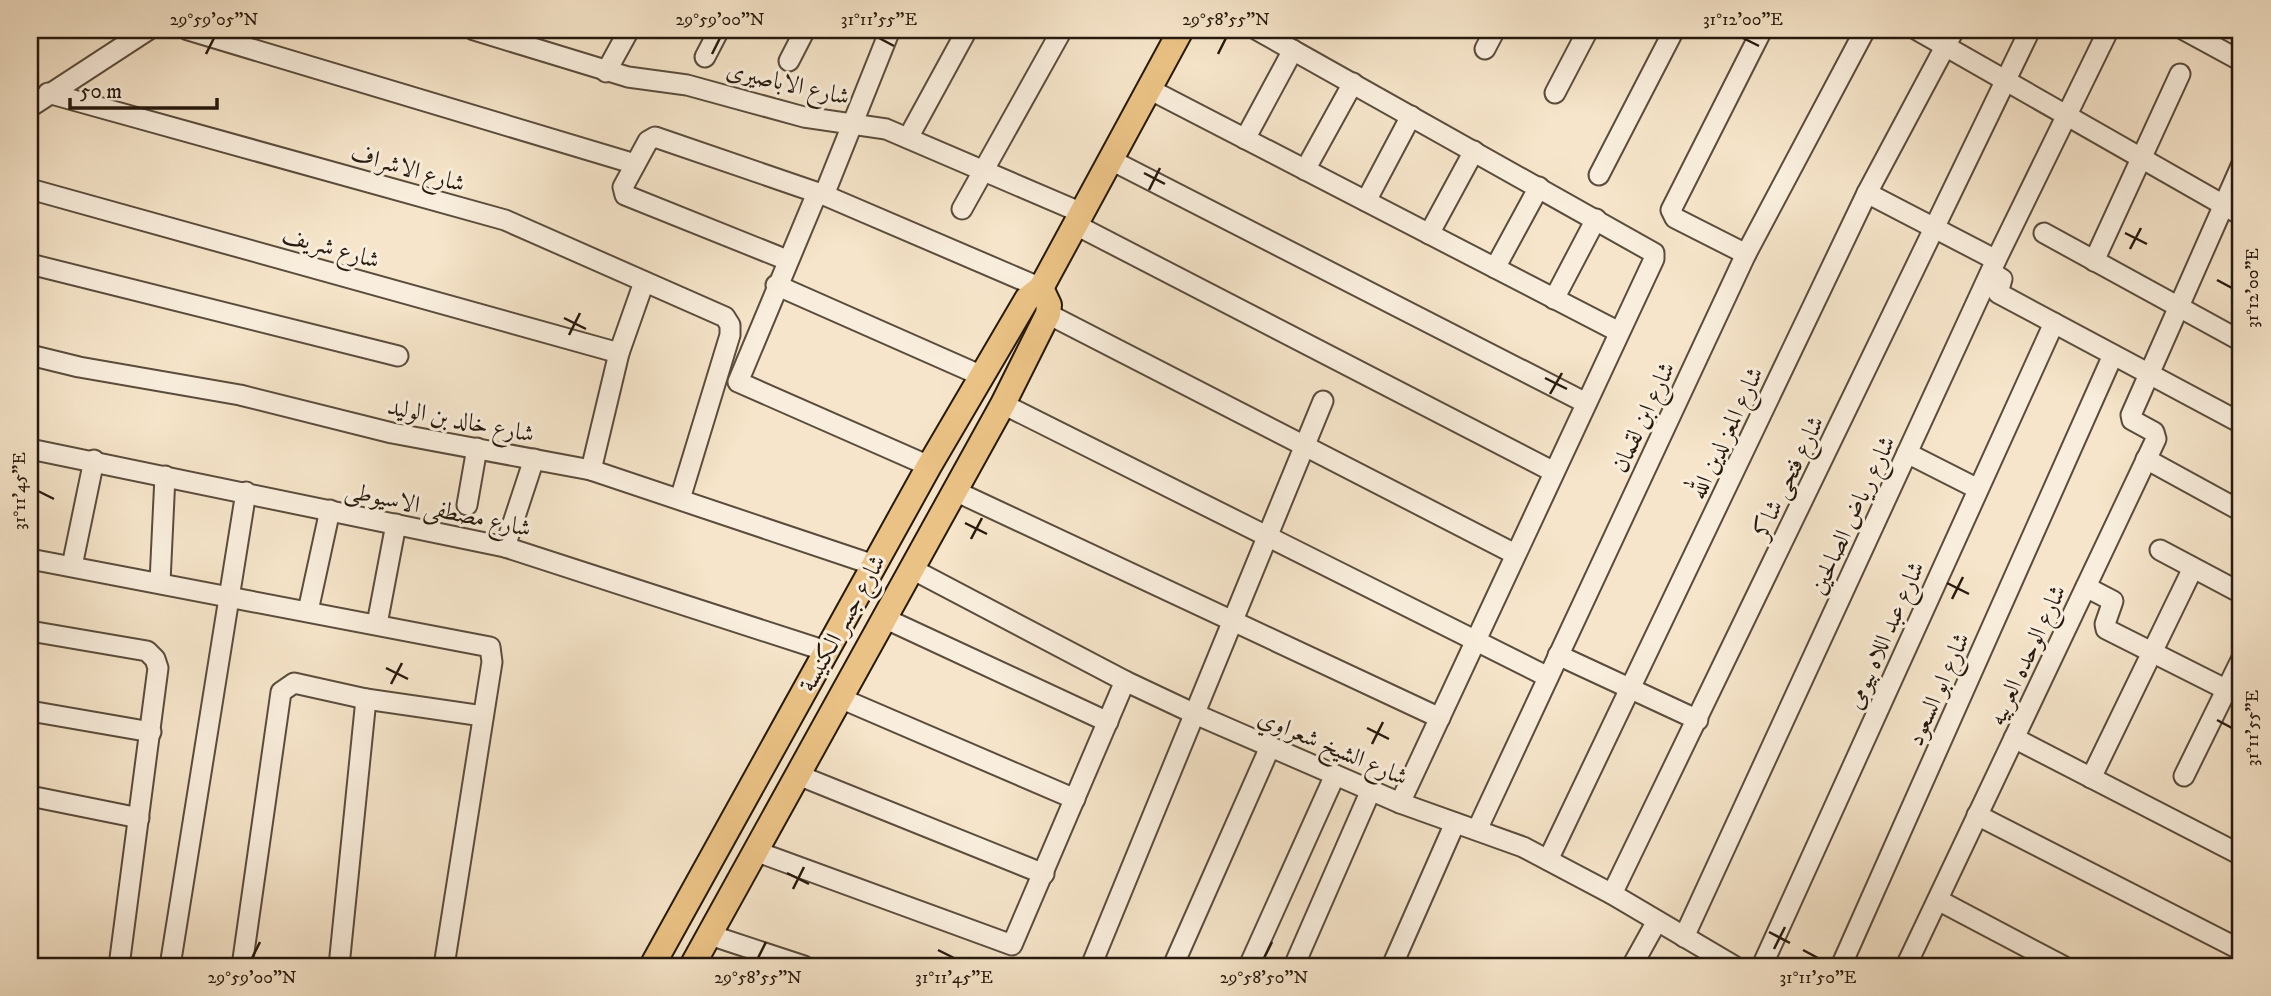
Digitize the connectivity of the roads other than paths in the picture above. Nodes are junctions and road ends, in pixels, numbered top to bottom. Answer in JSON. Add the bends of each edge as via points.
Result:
{"nodes":[{"id":1,"x":148,"y":30,"type":"edge"},
{"id":2,"x":188,"y":30,"type":"edge"},
{"id":3,"x":474,"y":30,"type":"edge"},
{"id":4,"x":629,"y":30,"type":"edge"},
{"id":5,"x":719,"y":30,"type":"edge"},
{"id":6,"x":805,"y":30,"type":"edge"},
{"id":7,"x":890,"y":30,"type":"edge"},
{"id":8,"x":967,"y":30,"type":"edge"},
{"id":9,"x":1062,"y":30,"type":"edge"},
{"id":10,"x":1181,"y":30,"type":"edge"},
{"id":11,"x":1257,"y":30,"type":"edge"},
{"id":12,"x":1495,"y":30,"type":"edge"},
{"id":13,"x":1588,"y":30,"type":"edge"},
{"id":14,"x":1674,"y":30,"type":"edge"},
{"id":15,"x":1762,"y":30,"type":"edge"},
{"id":16,"x":1865,"y":30,"type":"edge"},
{"id":17,"x":1917,"y":30,"type":"edge"},
{"id":18,"x":2030,"y":30,"type":"edge"},
{"id":19,"x":2184,"y":30,"type":"edge"},
{"id":20,"x":2106,"y":35,"type":"dead end"},
{"id":21,"x":517,"y":36,"type":"edge"},
{"id":22,"x":1950,"y":37,"type":"edge"},
{"id":23,"x":1485,"y":49,"type":"dead end"},
{"id":24,"x":1293,"y":50,"type":"junction"},
{"id":25,"x":705,"y":57,"type":"dead end"},
{"id":26,"x":789,"y":61,"type":"dead end"},
{"id":27,"x":2241,"y":61,"type":"edge"},
{"id":28,"x":606,"y":72,"type":"junction"},
{"id":29,"x":2180,"y":74,"type":"dead end"},
{"id":30,"x":2006,"y":80,"type":"junction"},
{"id":31,"x":1353,"y":83,"type":"junction"},
{"id":32,"x":1149,"y":89,"type":"junction"},
{"id":33,"x":48,"y":93,"type":"junction"},
{"id":34,"x":1555,"y":93,"type":"dead end"},
{"id":35,"x":30,"y":107,"type":"edge"},
{"id":36,"x":2067,"y":115,"type":"junction"},
{"id":37,"x":1411,"y":116,"type":"junction"},
{"id":38,"x":854,"y":123,"type":"junction"},
{"id":39,"x":908,"y":138,"type":"junction"},
{"id":40,"x":1245,"y":139,"type":"junction"},
{"id":41,"x":1474,"y":151,"type":"junction"},
{"id":42,"x":2141,"y":158,"type":"junction"},
{"id":43,"x":1111,"y":160,"type":"junction"},
{"id":44,"x":635,"y":164,"type":"junction"},
{"id":45,"x":2241,"y":166,"type":"edge"},
{"id":46,"x":983,"y":170,"type":"junction"},
{"id":47,"x":1305,"y":170,"type":"junction"},
{"id":48,"x":1599,"y":175,"type":"dead end"},
{"id":49,"x":1539,"y":187,"type":"junction"},
{"id":50,"x":30,"y":189,"type":"edge"},
{"id":51,"x":1867,"y":193,"type":"junction"},
{"id":52,"x":820,"y":194,"type":"junction"},
{"id":53,"x":1366,"y":201,"type":"junction"},
{"id":54,"x":962,"y":209,"type":"dead end"},
{"id":55,"x":2233,"y":210,"type":"edge"},
{"id":56,"x":1079,"y":219,"type":"junction"},
{"id":57,"x":1596,"y":219,"type":"junction"},
{"id":58,"x":1935,"y":228,"type":"junction"},
{"id":59,"x":2044,"y":233,"type":"dead end"},
{"id":60,"x":1430,"y":234,"type":"junction"},
{"id":61,"x":1746,"y":254,"type":"junction"},
{"id":62,"x":787,"y":260,"type":"junction"},
{"id":63,"x":2094,"y":261,"type":"junction"},
{"id":64,"x":30,"y":264,"type":"edge"},
{"id":65,"x":1993,"y":266,"type":"junction"},
{"id":66,"x":1495,"y":268,"type":"junction"},
{"id":67,"x":644,"y":282,"type":"junction"},
{"id":68,"x":776,"y":285,"type":"junction"},
{"id":69,"x":1041,"y":288,"type":"junction"},
{"id":70,"x":1554,"y":299,"type":"junction"},
{"id":71,"x":2179,"y":307,"type":"junction"},
{"id":72,"x":1048,"y":314,"type":"junction"},
{"id":73,"x":2054,"y":323,"type":"junction"},
{"id":74,"x":1619,"y":332,"type":"junction"},
{"id":75,"x":2241,"y":341,"type":"edge"},
{"id":76,"x":619,"y":353,"type":"junction"},
{"id":77,"x":30,"y":355,"type":"edge"},
{"id":78,"x":2113,"y":355,"type":"junction"},
{"id":79,"x":398,"y":356,"type":"dead end"},
{"id":80,"x":2149,"y":374,"type":"junction"},
{"id":81,"x":982,"y":376,"type":"junction"},
{"id":82,"x":1323,"y":401,"type":"dead end"},
{"id":83,"x":1586,"y":403,"type":"junction"},
{"id":84,"x":1003,"y":404,"type":"junction"},
{"id":85,"x":2241,"y":423,"type":"edge"},
{"id":86,"x":1304,"y":446,"type":"junction"},
{"id":87,"x":477,"y":448,"type":"junction"},
{"id":88,"x":30,"y":449,"type":"edge"},
{"id":89,"x":1907,"y":453,"type":"junction"},
{"id":90,"x":534,"y":458,"type":"junction"},
{"id":91,"x":2146,"y":459,"type":"junction"},
{"id":92,"x":94,"y":460,"type":"junction"},
{"id":93,"x":929,"y":466,"type":"junction"},
{"id":94,"x":592,"y":470,"type":"junction"},
{"id":95,"x":1554,"y":472,"type":"junction"},
{"id":96,"x":165,"y":477,"type":"junction"},
{"id":97,"x":1978,"y":489,"type":"junction"},
{"id":98,"x":955,"y":491,"type":"junction"},
{"id":99,"x":246,"y":492,"type":"junction"},
{"id":100,"x":680,"y":499,"type":"junction"},
{"id":101,"x":467,"y":505,"type":"dead end"},
{"id":102,"x":330,"y":510,"type":"junction"},
{"id":103,"x":2241,"y":511,"type":"edge"},
{"id":104,"x":396,"y":524,"type":"junction"},
{"id":105,"x":1268,"y":536,"type":"junction"},
{"id":106,"x":505,"y":547,"type":"junction"},
{"id":107,"x":2160,"y":550,"type":"dead end"},
{"id":108,"x":1515,"y":554,"type":"junction"},
{"id":109,"x":30,"y":559,"type":"edge"},
{"id":110,"x":874,"y":565,"type":"junction"},
{"id":111,"x":72,"y":566,"type":"junction"},
{"id":112,"x":2193,"y":568,"type":"junction"},
{"id":113,"x":912,"y":569,"type":"junction"},
{"id":114,"x":160,"y":582,"type":"junction"},
{"id":115,"x":2086,"y":587,"type":"junction"},
{"id":116,"x":2241,"y":593,"type":"edge"},
{"id":117,"x":228,"y":595,"type":"junction"},
{"id":118,"x":308,"y":611,"type":"junction"},
{"id":119,"x":884,"y":618,"type":"junction"},
{"id":120,"x":1233,"y":621,"type":"junction"},
{"id":121,"x":377,"y":624,"type":"junction"},
{"id":122,"x":30,"y":631,"type":"edge"},
{"id":123,"x":1475,"y":641,"type":"junction"},
{"id":124,"x":826,"y":651,"type":"junction"},
{"id":125,"x":2152,"y":652,"type":"junction"},
{"id":126,"x":1558,"y":655,"type":"junction"},
{"id":127,"x":2241,"y":660,"type":"edge"},
{"id":128,"x":1548,"y":677,"type":"junction"},
{"id":129,"x":1125,"y":681,"type":"junction"},
{"id":130,"x":1630,"y":690,"type":"junction"},
{"id":131,"x":2234,"y":694,"type":"edge"},
{"id":132,"x":840,"y":698,"type":"junction"},
{"id":133,"x":366,"y":699,"type":"junction"},
{"id":134,"x":30,"y":711,"type":"edge"},
{"id":135,"x":1195,"y":714,"type":"junction"},
{"id":136,"x":483,"y":716,"type":"junction"},
{"id":137,"x":1440,"y":718,"type":"junction"},
{"id":138,"x":1698,"y":720,"type":"junction"},
{"id":139,"x":1108,"y":722,"type":"junction"},
{"id":140,"x":152,"y":732,"type":"junction"},
{"id":141,"x":2014,"y":738,"type":"junction"},
{"id":142,"x":1270,"y":747,"type":"junction"},
{"id":143,"x":798,"y":775,"type":"junction"},
{"id":144,"x":1335,"y":775,"type":"junction"},
{"id":145,"x":2184,"y":776,"type":"dead end"},
{"id":146,"x":2091,"y":778,"type":"junction"},
{"id":147,"x":1371,"y":790,"type":"junction"},
{"id":148,"x":30,"y":798,"type":"edge"},
{"id":149,"x":1076,"y":799,"type":"junction"},
{"id":150,"x":1400,"y":803,"type":"junction"},
{"id":151,"x":1978,"y":816,"type":"junction"},
{"id":152,"x":139,"y":818,"type":"junction"},
{"id":153,"x":1455,"y":823,"type":"junction"},
{"id":154,"x":1477,"y":830,"type":"junction"},
{"id":155,"x":755,"y":851,"type":"junction"},
{"id":156,"x":2241,"y":855,"type":"edge"},
{"id":157,"x":1548,"y":860,"type":"junction"},
{"id":158,"x":1044,"y":874,"type":"junction"},
{"id":159,"x":1612,"y":894,"type":"junction"},
{"id":160,"x":1938,"y":900,"type":"junction"},
{"id":161,"x":1657,"y":921,"type":"junction"},
{"id":162,"x":710,"y":935,"type":"junction"},
{"id":163,"x":1684,"y":937,"type":"junction"},
{"id":164,"x":2241,"y":950,"type":"edge"},
{"id":165,"x":1723,"y":963,"type":"edge"},
{"id":166,"x":119,"y":966,"type":"edge"},
{"id":167,"x":170,"y":966,"type":"edge"},
{"id":168,"x":242,"y":966,"type":"edge"},
{"id":169,"x":339,"y":966,"type":"edge"},
{"id":170,"x":444,"y":966,"type":"edge"},
{"id":171,"x":652,"y":966,"type":"edge"},
{"id":172,"x":692,"y":966,"type":"edge"},
{"id":173,"x":804,"y":966,"type":"edge"},
{"id":174,"x":1091,"y":966,"type":"edge"},
{"id":175,"x":1173,"y":966,"type":"edge"},
{"id":176,"x":1250,"y":966,"type":"edge"},
{"id":177,"x":1294,"y":966,"type":"edge"},
{"id":178,"x":1392,"y":966,"type":"edge"},
{"id":179,"x":1632,"y":966,"type":"edge"},
{"id":180,"x":1762,"y":966,"type":"edge"},
{"id":181,"x":1841,"y":966,"type":"edge"},
{"id":182,"x":1906,"y":966,"type":"edge"},
{"id":183,"x":2063,"y":966,"type":"edge"}],
"edges":[{"from":1,"to":33,"type":"street"},
{"from":2,"to":44,"type":"street"},
{"from":3,"to":21,"type":"street","name":"شارع الاباصيرى"},
{"from":4,"to":28,"type":"street"},
{"from":5,"to":25,"type":"street"},
{"from":6,"to":26,"type":"street"},
{"from":7,"to":38,"type":"street"},
{"from":8,"to":39,"type":"street"},
{"from":9,"to":46,"type":"street"},
{"from":10,"to":32,"type":"main road","name":"شارع جسر الكنيسة"},
{"from":11,"to":24,"type":"street"},
{"from":12,"to":23,"type":"street"},
{"from":13,"to":34,"type":"street"},
{"from":14,"to":48,"type":"street"},
{"from":15,"to":61,"type":"street","via":[[1671,210],[1675,218]]},
{"from":16,"to":61,"type":"street","name":"شارع ابن لقمان"},
{"from":17,"to":22,"type":"street"},
{"from":18,"to":30,"type":"street","name":"شارع فتحى شاكر"},
{"from":19,"to":27,"type":"street"},
{"from":20,"to":36,"type":"street","name":"شارع رياض الصالحين"},
{"from":21,"to":28,"type":"street","name":"شارع الاباصيرى"},
{"from":22,"to":30,"type":"street"},
{"from":22,"to":51,"type":"street","name":"شارع المعز لدين الله"},
{"from":24,"to":31,"type":"street"},
{"from":24,"to":40,"type":"street"},
{"from":28,"to":38,"type":"street","name":"شارع الاباصيرى","via":[[687,85],[804,117]]},
{"from":29,"to":42,"type":"street"},
{"from":30,"to":36,"type":"street"},
{"from":30,"to":58,"type":"street","name":"شارع فتحى شاكر"},
{"from":31,"to":37,"type":"street"},
{"from":31,"to":47,"type":"street"},
{"from":32,"to":40,"type":"street"},
{"from":32,"to":43,"type":"main road","name":"شارع جسر الكنيسة"},
{"from":33,"to":35,"type":"street"},
{"from":33,"to":67,"type":"street","name":"شارع الاشراف","via":[[505,220]]},
{"from":36,"to":42,"type":"street"},
{"from":36,"to":65,"type":"street","name":"شارع رياض الصالحين"},
{"from":37,"to":41,"type":"street"},
{"from":37,"to":53,"type":"street"},
{"from":38,"to":39,"type":"street","name":"شارع الاباصيرى","via":[[886,128]]},
{"from":38,"to":52,"type":"street"},
{"from":39,"to":46,"type":"street","name":"شارع الاباصيرى"},
{"from":40,"to":47,"type":"street"},
{"from":41,"to":49,"type":"street"},
{"from":41,"to":60,"type":"street"},
{"from":42,"to":55,"type":"street"},
{"from":42,"to":63,"type":"street"},
{"from":43,"to":56,"type":"main road","name":"شارع جسر الكنيسة"},
{"from":43,"to":83,"type":"street"},
{"from":44,"to":52,"type":"street","via":[[655,137]]},
{"from":44,"to":62,"type":"street","via":[[623,187],[625,195]]},
{"from":45,"to":55,"type":"street"},
{"from":46,"to":54,"type":"street"},
{"from":46,"to":56,"type":"street","name":"شارع الاباصيرى"},
{"from":47,"to":53,"type":"street"},
{"from":49,"to":57,"type":"street"},
{"from":49,"to":66,"type":"street"},
{"from":50,"to":76,"type":"street","name":"شارع شريف"},
{"from":51,"to":58,"type":"street"},
{"from":51,"to":130,"type":"street","name":"شارع المعز لدين الله"},
{"from":52,"to":62,"type":"street"},
{"from":52,"to":69,"type":"street"},
{"from":53,"to":60,"type":"street"},
{"from":55,"to":71,"type":"street"},
{"from":56,"to":69,"type":"main road","name":"شارع جسر الكنيسة"},
{"from":56,"to":95,"type":"street","name":"شارع الاباصيرى"},
{"from":57,"to":70,"type":"street"},
{"from":57,"to":74,"type":"street","via":[[1654,253]]},
{"from":58,"to":65,"type":"street"},
{"from":58,"to":138,"type":"street","name":"شارع فتحى شاكر"},
{"from":59,"to":63,"type":"street"},
{"from":60,"to":66,"type":"street"},
{"from":61,"to":126,"type":"street","name":"شارع ابن لقمان"},
{"from":62,"to":68,"type":"street"},
{"from":63,"to":71,"type":"street"},
{"from":64,"to":79,"type":"street"},
{"from":65,"to":73,"type":"street","via":[[2002,279],[1998,293]]},
{"from":65,"to":89,"type":"street","name":"شارع رياض الصالحين"},
{"from":66,"to":70,"type":"street"},
{"from":67,"to":76,"type":"street"},
{"from":67,"to":100,"type":"street","name":"شارع الاشراف","via":[[725,317],[730,325]]},
{"from":68,"to":81,"type":"street"},
{"from":68,"to":93,"type":"street","via":[[738,380],[742,385]]},
{"from":69,"to":72,"type":"main road"},
{"from":69,"to":81,"type":"main road","name":"شارع جسر الكنيسة","via":[[1027,299]]},
{"from":70,"to":74,"type":"street"},
{"from":71,"to":75,"type":"street"},
{"from":71,"to":80,"type":"street"},
{"from":72,"to":84,"type":"main road","name":"شارع جسر الكنيسة"},
{"from":72,"to":86,"type":"street"},
{"from":73,"to":78,"type":"street"},
{"from":73,"to":97,"type":"street","name":"شارع عبد اللاه بيومى"},
{"from":74,"to":83,"type":"street"},
{"from":76,"to":94,"type":"street"},
{"from":77,"to":87,"type":"street","name":"شارع خالد بن الوليد","via":[[240,395],[392,433]]},
{"from":78,"to":80,"type":"street"},
{"from":78,"to":181,"type":"street","name":"شارع ابو السعود"},
{"from":80,"to":85,"type":"street"},
{"from":80,"to":91,"type":"street","name":"شارع الوحده العربيه","via":[[2130,416],[2155,434]]},
{"from":81,"to":93,"type":"main road","name":"شارع جسر الكنيسة"},
{"from":82,"to":86,"type":"street"},
{"from":83,"to":95,"type":"street"},
{"from":84,"to":98,"type":"main road","name":"شارع جسر الكنيسة"},
{"from":84,"to":105,"type":"street"},
{"from":86,"to":105,"type":"street"},
{"from":86,"to":108,"type":"street"},
{"from":87,"to":90,"type":"street","name":"شارع خالد بن الوليد"},
{"from":87,"to":101,"type":"street"},
{"from":88,"to":92,"type":"street","name":"شارع مصطفى الاسيوطى"},
{"from":89,"to":97,"type":"street"},
{"from":89,"to":163,"type":"street","name":"شارع رياض الصالحين"},
{"from":90,"to":94,"type":"street","name":"شارع خالد بن الوليد"},
{"from":90,"to":106,"type":"street"},
{"from":91,"to":103,"type":"street"},
{"from":91,"to":115,"type":"street","name":"شارع الوحده العربيه"},
{"from":92,"to":96,"type":"street","name":"شارع مصطفى الاسيوطى"},
{"from":92,"to":111,"type":"street"},
{"from":93,"to":110,"type":"main road","name":"شارع جسر الكنيسة"},
{"from":94,"to":100,"type":"street","name":"شارع خالد بن الوليد"},
{"from":95,"to":108,"type":"street"},
{"from":96,"to":99,"type":"street","name":"شارع مصطفى الاسيوطى"},
{"from":96,"to":114,"type":"street"},
{"from":97,"to":180,"type":"street","name":"شارع عبد اللاه بيومى"},
{"from":98,"to":113,"type":"main road","name":"شارع جسر الكنيسة"},
{"from":98,"to":120,"type":"street"},
{"from":99,"to":102,"type":"street","name":"شارع مصطفى الاسيوطى"},
{"from":99,"to":117,"type":"street"},
{"from":100,"to":110,"type":"street","name":"شارع خالد بن الوليد"},
{"from":102,"to":104,"type":"street","name":"شارع مصطفى الاسيوطى"},
{"from":102,"to":118,"type":"street"},
{"from":104,"to":106,"type":"street","name":"شارع مصطفى الاسيوطى"},
{"from":104,"to":121,"type":"street"},
{"from":105,"to":120,"type":"street"},
{"from":105,"to":123,"type":"street"},
{"from":106,"to":124,"type":"street","name":"شارع مصطفى الاسيوطى"},
{"from":107,"to":112,"type":"street"},
{"from":108,"to":123,"type":"street"},
{"from":109,"to":111,"type":"street"},
{"from":110,"to":124,"type":"main road","name":"شارع جسر الكنيسة"},
{"from":111,"to":114,"type":"street"},
{"from":112,"to":116,"type":"street"},
{"from":112,"to":125,"type":"street"},
{"from":113,"to":119,"type":"main road","name":"شارع جسر الكنيسة"},
{"from":113,"to":129,"type":"street","name":"شارع الشيخ شعراوي"},
{"from":114,"to":117,"type":"street"},
{"from":115,"to":125,"type":"street","via":[[2113,601],[2106,629]]},
{"from":115,"to":141,"type":"street","name":"شارع الوحده العربيه"},
{"from":117,"to":118,"type":"street"},
{"from":117,"to":167,"type":"street"},
{"from":118,"to":121,"type":"street"},
{"from":119,"to":132,"type":"main road","name":"شارع جسر الكنيسة"},
{"from":119,"to":139,"type":"street"},
{"from":120,"to":135,"type":"street"},
{"from":120,"to":137,"type":"street"},
{"from":121,"to":136,"type":"street","via":[[490,647],[493,654]]},
{"from":122,"to":140,"type":"street","via":[[147,651],[158,668]]},
{"from":123,"to":128,"type":"street"},
{"from":123,"to":137,"type":"street"},
{"from":124,"to":171,"type":"main road","name":"شارع جسر الكنيسة"},
{"from":125,"to":131,"type":"street"},
{"from":125,"to":146,"type":"street"},
{"from":126,"to":128,"type":"street","name":"شارع ابن لقمان"},
{"from":126,"to":130,"type":"street"},
{"from":127,"to":131,"type":"street"},
{"from":128,"to":154,"type":"street","name":"شارع ابن لقمان"},
{"from":129,"to":135,"type":"street","name":"شارع الشيخ شعراوي"},
{"from":129,"to":139,"type":"street"},
{"from":130,"to":138,"type":"street"},
{"from":130,"to":157,"type":"street","name":"شارع المعز لدين الله"},
{"from":131,"to":145,"type":"street"},
{"from":132,"to":143,"type":"main road","name":"شارع جسر الكنيسة"},
{"from":132,"to":149,"type":"street"},
{"from":133,"to":136,"type":"street"},
{"from":133,"to":168,"type":"street","via":[[294,683],[281,692]]},
{"from":133,"to":169,"type":"street"},
{"from":134,"to":140,"type":"street"},
{"from":135,"to":142,"type":"street","name":"شارع الشيخ شعراوي"},
{"from":135,"to":174,"type":"street"},
{"from":136,"to":170,"type":"street"},
{"from":137,"to":150,"type":"street"},
{"from":138,"to":159,"type":"street","name":"شارع فتحى شاكر"},
{"from":139,"to":149,"type":"street"},
{"from":140,"to":152,"type":"street"},
{"from":141,"to":146,"type":"street"},
{"from":141,"to":151,"type":"street","name":"شارع الوحده العربيه"},
{"from":142,"to":144,"type":"street","name":"شارع الشيخ شعراوي"},
{"from":142,"to":175,"type":"street"},
{"from":143,"to":155,"type":"main road","name":"شارع جسر الكنيسة"},
{"from":143,"to":158,"type":"street"},
{"from":144,"to":147,"type":"street","name":"شارع الشيخ شعراوي"},
{"from":144,"to":176,"type":"street"},
{"from":146,"to":156,"type":"street"},
{"from":147,"to":150,"type":"street","name":"شارع الشيخ شعراوي"},
{"from":147,"to":177,"type":"street"},
{"from":148,"to":152,"type":"street"},
{"from":149,"to":158,"type":"street"},
{"from":150,"to":153,"type":"street","name":"شارع الشيخ شعراوي"},
{"from":151,"to":160,"type":"street","name":"شارع الوحده العربيه"},
{"from":151,"to":164,"type":"street"},
{"from":152,"to":166,"type":"street"},
{"from":153,"to":154,"type":"street","name":"شارع الشيخ شعراوي"},
{"from":153,"to":178,"type":"street"},
{"from":154,"to":157,"type":"street","name":"شارع الشيخ شعراوي"},
{"from":155,"to":158,"type":"street","via":[[1012,945]]},
{"from":155,"to":162,"type":"main road","name":"شارع جسر الكنيسة"},
{"from":157,"to":159,"type":"street","name":"شارع الشيخ شعراوي"},
{"from":159,"to":161,"type":"street","name":"شارع الشيخ شعراوي"},
{"from":160,"to":182,"type":"street","name":"شارع الوحده العربيه"},
{"from":160,"to":183,"type":"street"},
{"from":161,"to":163,"type":"street","name":"شارع الشيخ شعراوي"},
{"from":161,"to":179,"type":"street"},
{"from":162,"to":172,"type":"main road","name":"شارع جسر الكنيسة"},
{"from":162,"to":173,"type":"street"},
{"from":163,"to":165,"type":"street","name":"شارع الشيخ شعراوي"}]}
